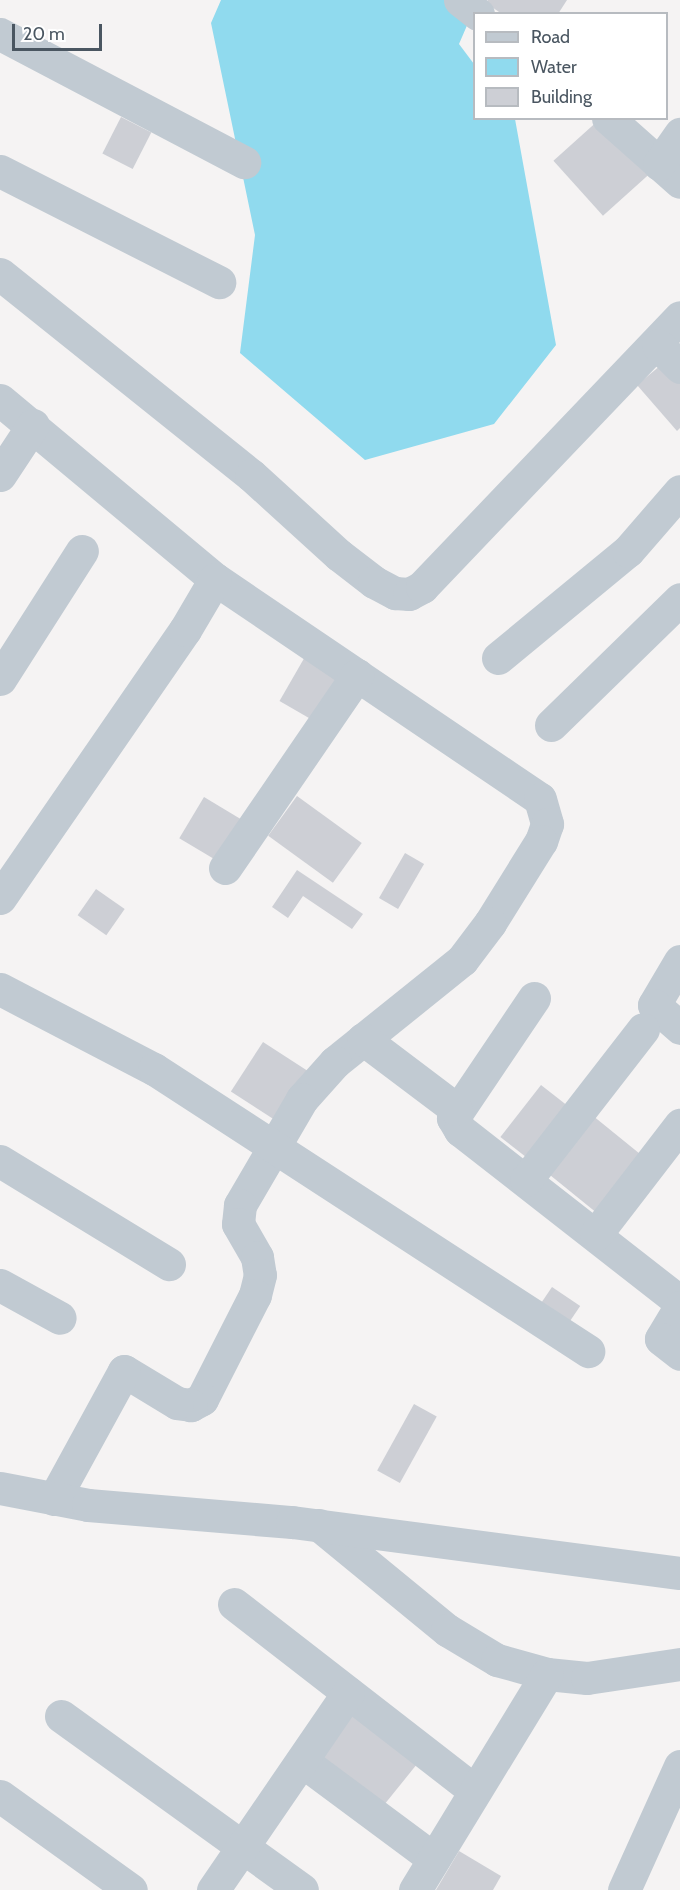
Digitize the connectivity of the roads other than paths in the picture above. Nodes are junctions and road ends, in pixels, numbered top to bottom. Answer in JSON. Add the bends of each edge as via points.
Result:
{"nodes":[{"id":1,"x":460,"y":0,"type":"edge"},
{"id":2,"x":475,"y":12,"type":"edge"},
{"id":3,"x":0,"y":34,"type":"edge"},
{"id":4,"x":610,"y":120,"type":"edge"},
{"id":5,"x":680,"y":134,"type":"edge"},
{"id":6,"x":244,"y":162,"type":"dead end"},
{"id":7,"x":0,"y":171,"type":"edge"},
{"id":8,"x":670,"y":173,"type":"edge"},
{"id":9,"x":0,"y":274,"type":"edge"},
{"id":10,"x":219,"y":282,"type":"dead end"},
{"id":11,"x":680,"y":317,"type":"edge"},
{"id":12,"x":669,"y":356,"type":"edge"},
{"id":13,"x":0,"y":400,"type":"edge"},
{"id":14,"x":33,"y":425,"type":"junction"},
{"id":15,"x":0,"y":475,"type":"edge"},
{"id":16,"x":680,"y":491,"type":"edge"},
{"id":17,"x":82,"y":551,"type":"dead end"},
{"id":18,"x":215,"y":579,"type":"junction"},
{"id":19,"x":680,"y":599,"type":"edge"},
{"id":20,"x":498,"y":658,"type":"dead end"},
{"id":21,"x":357,"y":675,"type":"junction"},
{"id":22,"x":0,"y":679,"type":"edge"},
{"id":23,"x":551,"y":725,"type":"dead end"},
{"id":24,"x":225,"y":868,"type":"dead end"},
{"id":25,"x":0,"y":898,"type":"edge"},
{"id":26,"x":680,"y":962,"type":"edge"},
{"id":27,"x":0,"y":989,"type":"edge"},
{"id":28,"x":534,"y":998,"type":"dead end"},
{"id":29,"x":680,"y":1028,"type":"edge"},
{"id":30,"x":644,"y":1029,"type":"dead end"},
{"id":31,"x":363,"y":1039,"type":"junction"},
{"id":32,"x":456,"y":1109,"type":"junction"},
{"id":33,"x":680,"y":1125,"type":"edge"},
{"id":34,"x":275,"y":1146,"type":"junction"},
{"id":35,"x":0,"y":1161,"type":"edge"},
{"id":36,"x":526,"y":1180,"type":"junction"},
{"id":37,"x":596,"y":1234,"type":"junction"},
{"id":38,"x":169,"y":1264,"type":"dead end"},
{"id":39,"x":0,"y":1285,"type":"edge"},
{"id":40,"x":680,"y":1302,"type":"edge"},
{"id":41,"x":680,"y":1307,"type":"edge"},
{"id":42,"x":60,"y":1318,"type":"dead end"},
{"id":43,"x":588,"y":1351,"type":"dead end"},
{"id":44,"x":680,"y":1354,"type":"edge"},
{"id":45,"x":0,"y":1488,"type":"edge"},
{"id":46,"x":54,"y":1499,"type":"junction"},
{"id":47,"x":319,"y":1525,"type":"junction"},
{"id":48,"x":680,"y":1573,"type":"edge"},
{"id":49,"x":234,"y":1604,"type":"dead end"},
{"id":50,"x":680,"y":1664,"type":"edge"},
{"id":51,"x":547,"y":1674,"type":"junction"},
{"id":52,"x":348,"y":1694,"type":"junction"},
{"id":53,"x":61,"y":1716,"type":"dead end"},
{"id":54,"x":302,"y":1761,"type":"junction"},
{"id":55,"x":680,"y":1766,"type":"edge"},
{"id":56,"x":476,"y":1791,"type":"junction"},
{"id":57,"x":0,"y":1796,"type":"edge"},
{"id":58,"x":242,"y":1847,"type":"junction"},
{"id":59,"x":434,"y":1858,"type":"junction"},
{"id":60,"x":131,"y":1890,"type":"edge"},
{"id":61,"x":213,"y":1890,"type":"edge"},
{"id":62,"x":302,"y":1890,"type":"edge"},
{"id":63,"x":415,"y":1890,"type":"edge"},
{"id":64,"x":624,"y":1890,"type":"edge"}],
"edges":[{"from":1,"to":2,"type":"street"},
{"from":3,"to":6,"type":"street"},
{"from":4,"to":8,"type":"street"},
{"from":5,"to":8,"type":"street"},
{"from":7,"to":10,"type":"street"},
{"from":9,"to":12,"type":"street","via":[[251,474],[339,555],[395,593],[409,594],[422,587]]},
{"from":11,"to":12,"type":"street"},
{"from":13,"to":14,"type":"street"},
{"from":14,"to":15,"type":"street"},
{"from":14,"to":18,"type":"street"},
{"from":16,"to":20,"type":"street","via":[[628,551]]},
{"from":17,"to":22,"type":"street"},
{"from":18,"to":21,"type":"street"},
{"from":18,"to":25,"type":"street","via":[[186,630]]},
{"from":19,"to":23,"type":"street"},
{"from":21,"to":24,"type":"street"},
{"from":21,"to":31,"type":"street","via":[[540,799],[547,824],[541,841],[502,905],[462,960]]},
{"from":26,"to":29,"type":"street","via":[[654,1005]]},
{"from":27,"to":34,"type":"street","via":[[154,1069]]},
{"from":28,"to":32,"type":"street"},
{"from":30,"to":36,"type":"street"},
{"from":31,"to":32,"type":"street"},
{"from":31,"to":34,"type":"street","via":[[302,1099]]},
{"from":32,"to":36,"type":"street","via":[[453,1118],[460,1130]]},
{"from":33,"to":37,"type":"street"},
{"from":34,"to":43,"type":"street"},
{"from":34,"to":46,"type":"street","via":[[240,1205],[238,1224],[257,1257],[260,1275],[255,1295],[202,1399],[191,1405],[177,1403],[124,1371]]},
{"from":35,"to":38,"type":"street"},
{"from":36,"to":37,"type":"street"},
{"from":37,"to":40,"type":"street"},
{"from":39,"to":42,"type":"street"},
{"from":41,"to":44,"type":"street","via":[[661,1339]]},
{"from":45,"to":46,"type":"street"},
{"from":46,"to":47,"type":"street"},
{"from":47,"to":48,"type":"street"},
{"from":47,"to":51,"type":"street","via":[[447,1630],[497,1660]]},
{"from":49,"to":52,"type":"street"},
{"from":50,"to":51,"type":"street","via":[[587,1678]]},
{"from":51,"to":56,"type":"street"},
{"from":52,"to":54,"type":"street"},
{"from":52,"to":56,"type":"street"},
{"from":53,"to":58,"type":"street"},
{"from":54,"to":58,"type":"street"},
{"from":54,"to":59,"type":"street"},
{"from":55,"to":64,"type":"street"},
{"from":56,"to":59,"type":"street"},
{"from":57,"to":60,"type":"street"},
{"from":58,"to":61,"type":"street"},
{"from":58,"to":62,"type":"street"},
{"from":59,"to":63,"type":"street"}]}
